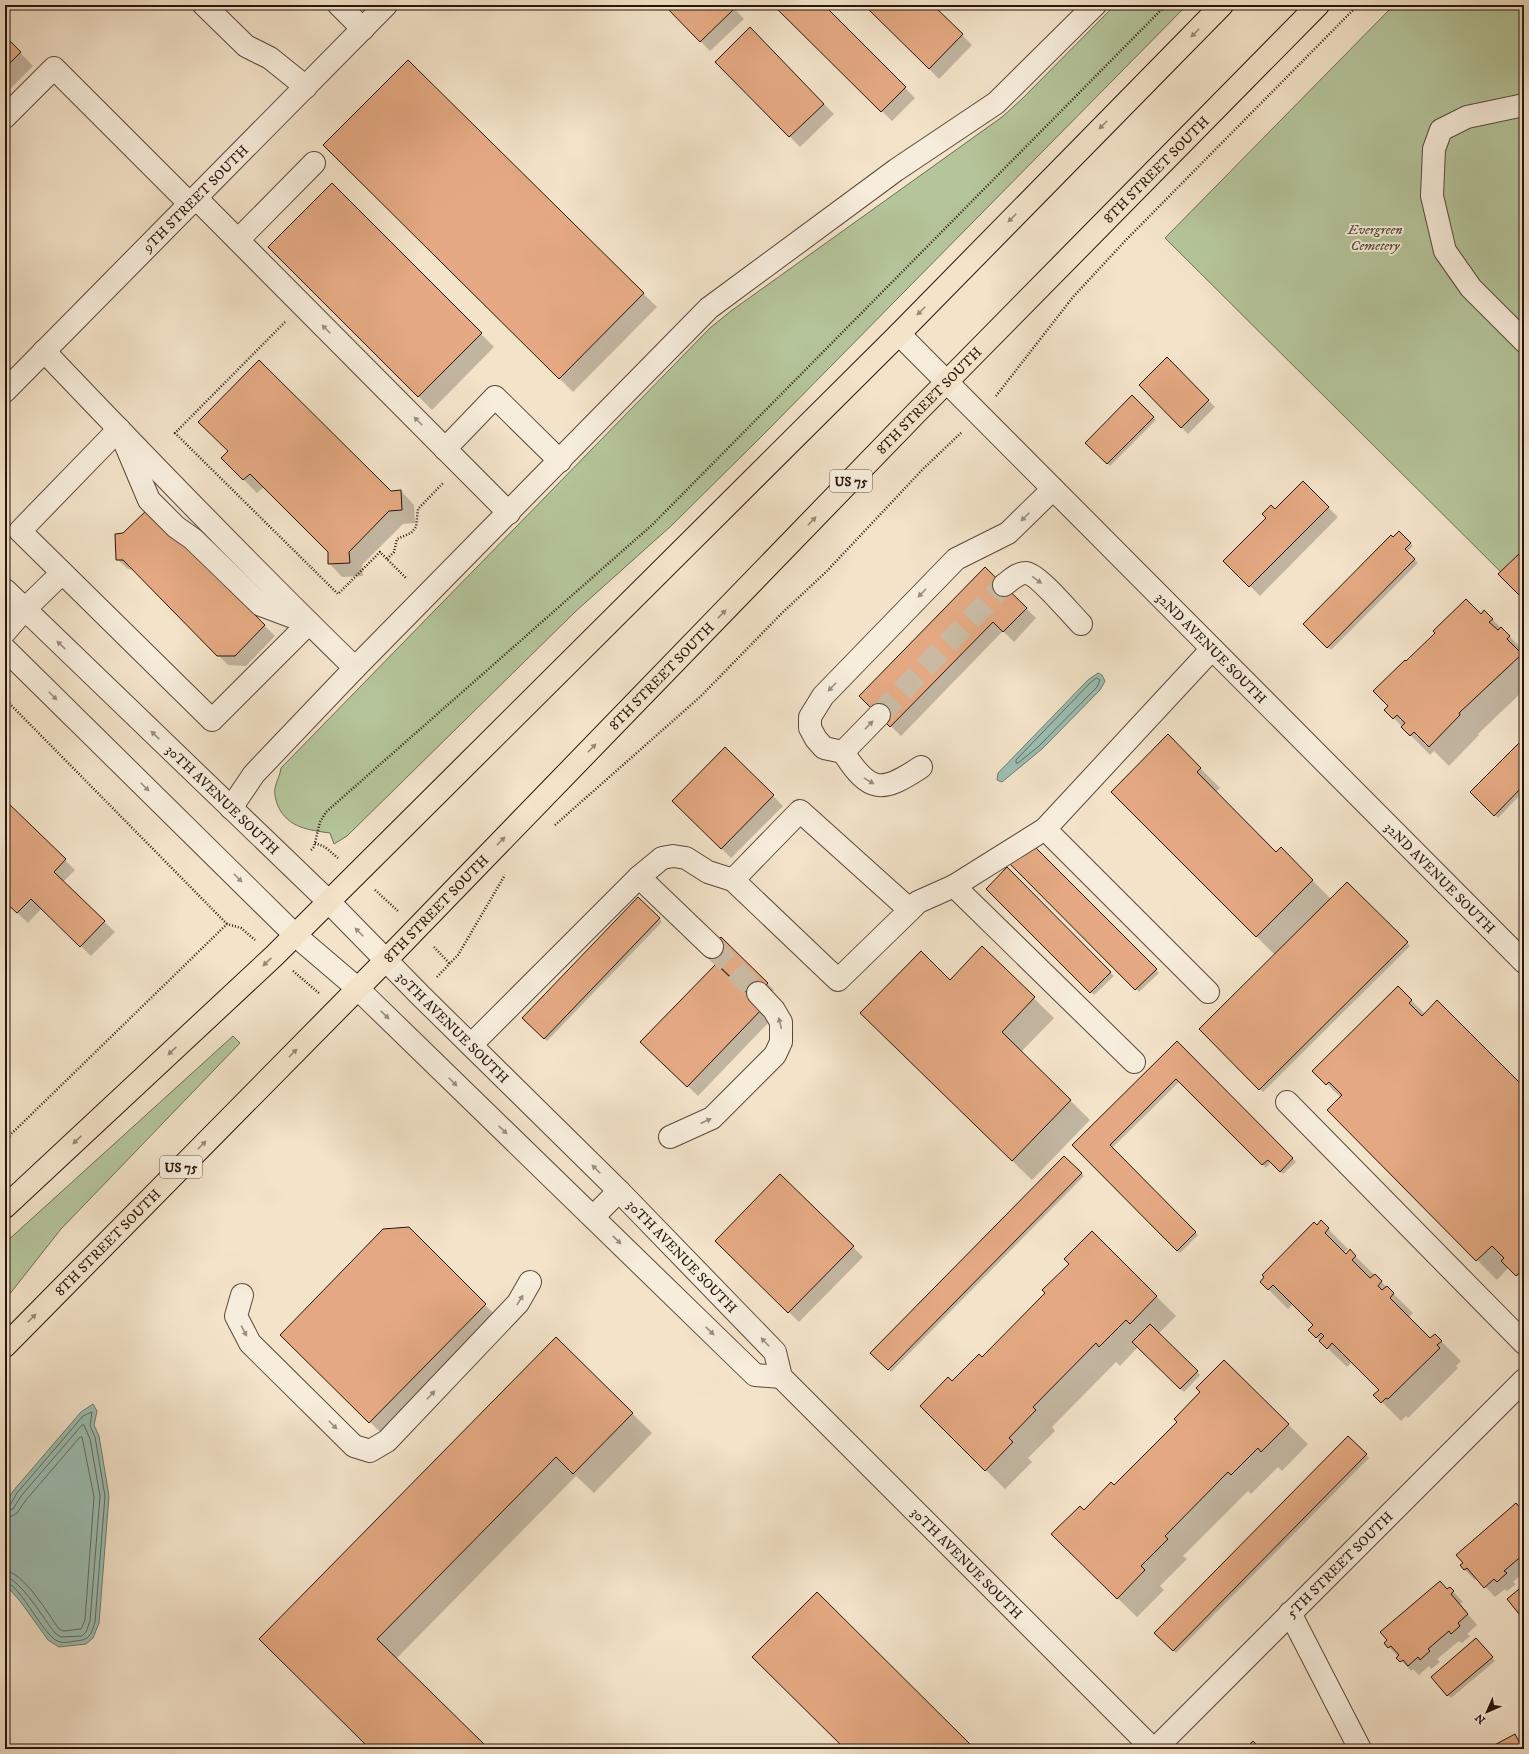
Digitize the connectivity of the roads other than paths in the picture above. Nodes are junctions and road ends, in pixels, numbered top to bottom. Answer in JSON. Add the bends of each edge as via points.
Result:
{"nodes":[{"id":1,"x":204,"y":5,"type":"edge"},
{"id":2,"x":339,"y":5,"type":"edge"},
{"id":3,"x":386,"y":5,"type":"edge"},
{"id":4,"x":1095,"y":5,"type":"edge"},
{"id":5,"x":1222,"y":5,"type":"edge"},
{"id":6,"x":1318,"y":5,"type":"edge"},
{"id":7,"x":362,"y":29,"type":"junction"},
{"id":8,"x":306,"y":87,"type":"junction"},
{"id":9,"x":1524,"y":105,"type":"edge"},
{"id":10,"x":5,"y":117,"type":"edge"},
{"id":11,"x":314,"y":163,"type":"dead end"},
{"id":12,"x":193,"y":200,"type":"junction"},
{"id":13,"x":238,"y":240,"type":"junction"},
{"id":14,"x":899,"y":334,"type":"junction"},
{"id":15,"x":1524,"y":341,"type":"edge"},
{"id":16,"x":44,"y":351,"type":"junction"},
{"id":17,"x":946,"y":383,"type":"junction"},
{"id":18,"x":5,"y":391,"type":"edge"},
{"id":19,"x":118,"y":429,"type":"junction"},
{"id":20,"x":445,"y":449,"type":"junction"},
{"id":21,"x":560,"y":461,"type":"junction"},
{"id":22,"x":1052,"y":489,"type":"junction"},
{"id":23,"x":509,"y":513,"type":"junction"},
{"id":24,"x":62,"y":573,"type":"junction"},
{"id":25,"x":1004,"y":586,"type":"tunnel mouth"},
{"id":26,"x":5,"y":590,"type":"edge"},
{"id":27,"x":24,"y":610,"type":"junction"},
{"id":28,"x":309,"y":623,"type":"junction"},
{"id":29,"x":1081,"y":624,"type":"dead end"},
{"id":30,"x":5,"y":632,"type":"edge"},
{"id":31,"x":5,"y":649,"type":"edge"},
{"id":32,"x":1212,"y":649,"type":"junction"},
{"id":33,"x":355,"y":668,"type":"junction"},
{"id":34,"x":879,"y":715,"type":"tunnel mouth"},
{"id":35,"x":843,"y":752,"type":"junction"},
{"id":36,"x":922,"y":767,"type":"dead end"},
{"id":37,"x":231,"y":808,"type":"junction"},
{"id":38,"x":1045,"y":828,"type":"junction"},
{"id":39,"x":639,"y":877,"type":"junction"},
{"id":40,"x":733,"y":880,"type":"junction"},
{"id":41,"x":954,"y":886,"type":"junction"},
{"id":42,"x":328,"y":901,"type":"junction"},
{"id":43,"x":910,"y":910,"type":"junction"},
{"id":44,"x":295,"y":935,"type":"junction"},
{"id":45,"x":712,"y":947,"type":"tunnel mouth"},
{"id":46,"x":386,"y":959,"type":"junction"},
{"id":47,"x":1524,"y":962,"type":"edge"},
{"id":48,"x":357,"y":988,"type":"junction"},
{"id":49,"x":1208,"y":992,"type":"dead end"},
{"id":50,"x":758,"y":993,"type":"tunnel mouth"},
{"id":51,"x":471,"y":1045,"type":"junction"},
{"id":52,"x":1134,"y":1062,"type":"dead end"},
{"id":53,"x":1287,"y":1102,"type":"dead end"},
{"id":54,"x":670,"y":1137,"type":"dead end"},
{"id":55,"x":619,"y":1191,"type":"junction"},
{"id":56,"x":5,"y":1207,"type":"edge"},
{"id":57,"x":593,"y":1217,"type":"junction"},
{"id":58,"x":530,"y":1282,"type":"dead end"},
{"id":59,"x":242,"y":1295,"type":"dead end"},
{"id":60,"x":1524,"y":1343,"type":"edge"},
{"id":61,"x":5,"y":1346,"type":"edge"},
{"id":62,"x":781,"y":1377,"type":"junction"},
{"id":63,"x":1524,"y":1380,"type":"edge"},
{"id":64,"x":1290,"y":1613,"type":"junction"},
{"id":65,"x":1154,"y":1749,"type":"edge"},
{"id":66,"x":1360,"y":1749,"type":"edge"}],
"edges":[{"from":1,"to":8,"type":"street","via":[[246,46],[270,58]]},
{"from":2,"to":7,"type":"street"},
{"from":3,"to":7,"type":"street","name":"9TH STREET SOUTH"},
{"from":4,"to":21,"type":"street","via":[[996,103],[896,170],[709,308]]},
{"from":5,"to":14,"type":"main road","one_way":true},
{"from":6,"to":17,"type":"main road","name":"8TH STREET SOUTH","number":"US 75"},
{"from":7,"to":8,"type":"street","name":"9TH STREET SOUTH"},
{"from":8,"to":12,"type":"street","name":"9TH STREET SOUTH"},
{"from":9,"to":15,"type":"street","via":[[1467,117],[1441,130],[1434,149],[1432,196],[1444,251],[1471,288]]},
{"from":10,"to":12,"type":"street","via":[[54,68]]},
{"from":11,"to":13,"type":"street"},
{"from":12,"to":13,"type":"street"},
{"from":12,"to":16,"type":"street","name":"9TH STREET SOUTH"},
{"from":20,"to":13,"type":"street","one_way":true},
{"from":14,"to":17,"type":"street","name":"32ND AVENUE SOUTH"},
{"from":14,"to":42,"type":"main road"},
{"from":16,"to":18,"type":"street","name":"9TH STREET SOUTH"},
{"from":16,"to":19,"type":"street"},
{"from":17,"to":22,"type":"street","name":"32ND AVENUE SOUTH"},
{"from":46,"to":17,"type":"main road","name":"8TH STREET SOUTH","number":"US 75","one_way":true},
{"from":19,"to":24,"type":"street","via":[[20,531]]},
{"from":19,"to":28,"type":"street"},
{"from":20,"to":21,"type":"street","via":[[495,397]]},
{"from":20,"to":23,"type":"street"},
{"from":21,"to":23,"type":"street"},
{"from":22,"to":32,"type":"street","name":"32ND AVENUE SOUTH"},
{"from":22,"to":35,"type":"street","one_way":true,"via":[[1008,534],[956,559],[823,696],[810,717],[810,728],[824,748]]},
{"from":23,"to":33,"type":"street"},
{"from":24,"to":27,"type":"street"},
{"from":24,"to":28,"type":"street","via":[[212,720]]},
{"from":25,"to":29,"type":"street","one_way":true,"via":[[1017,575],[1027,573],[1039,580]]},
{"from":26,"to":27,"type":"street","name":"30TH AVENUE SOUTH"},
{"from":27,"to":30,"type":"street"},
{"from":37,"to":27,"type":"street","name":"30TH AVENUE SOUTH","one_way":true},
{"from":28,"to":33,"type":"street"},
{"from":31,"to":44,"type":"street","one_way":true},
{"from":32,"to":38,"type":"street"},
{"from":32,"to":47,"type":"street","name":"32ND AVENUE SOUTH"},
{"from":33,"to":37,"type":"street","via":[[254,774]]},
{"from":35,"to":34,"type":"street","one_way":true},
{"from":35,"to":36,"type":"street","one_way":true,"via":[[854,769],[879,786],[890,785]]},
{"from":37,"to":42,"type":"street","name":"30TH AVENUE SOUTH"},
{"from":38,"to":41,"type":"street"},
{"from":38,"to":49,"type":"street"},
{"from":39,"to":40,"type":"street","via":[[662,858],[673,856],[686,858],[708,872]]},
{"from":39,"to":45,"type":"street"},
{"from":39,"to":51,"type":"street"},
{"from":40,"to":43,"type":"street","via":[[800,811]]},
{"from":40,"to":43,"type":"street","via":[[838,980]]},
{"from":41,"to":43,"type":"street","via":[[918,902]]},
{"from":41,"to":52,"type":"street"},
{"from":42,"to":44,"type":"main road"},
{"from":46,"to":42,"type":"street","name":"30TH AVENUE SOUTH","one_way":true},
{"from":44,"to":48,"type":"street"},
{"from":44,"to":56,"type":"main road","one_way":true},
{"from":46,"to":48,"type":"main road","name":"8TH STREET SOUTH","number":"US 75"},
{"from":46,"to":51,"type":"street","name":"30TH AVENUE SOUTH"},
{"from":48,"to":57,"type":"street","one_way":true},
{"from":61,"to":48,"type":"main road","name":"8TH STREET SOUTH","number":"US 75","one_way":true},
{"from":54,"to":50,"type":"street","one_way":true,"via":[[712,1118],[775,1055],[782,1042],[782,1022]]},
{"from":55,"to":51,"type":"street","name":"30TH AVENUE SOUTH","one_way":true},
{"from":53,"to":60,"type":"street"},
{"from":55,"to":57,"type":"street"},
{"from":62,"to":55,"type":"street","name":"30TH AVENUE SOUTH","one_way":true,"via":[[775,1352]]},
{"from":57,"to":62,"type":"street","one_way":true,"via":[[755,1375]]},
{"from":59,"to":58,"type":"street","one_way":true,"via":[[236,1316],[250,1342],[354,1446],[370,1451],[387,1441],[513,1309]]},
{"from":62,"to":65,"type":"street","name":"30TH AVENUE SOUTH"},
{"from":63,"to":64,"type":"street","name":"5TH STREET SOUTH"},
{"from":64,"to":65,"type":"street","name":"5TH STREET SOUTH"},
{"from":64,"to":66,"type":"street"}]}
